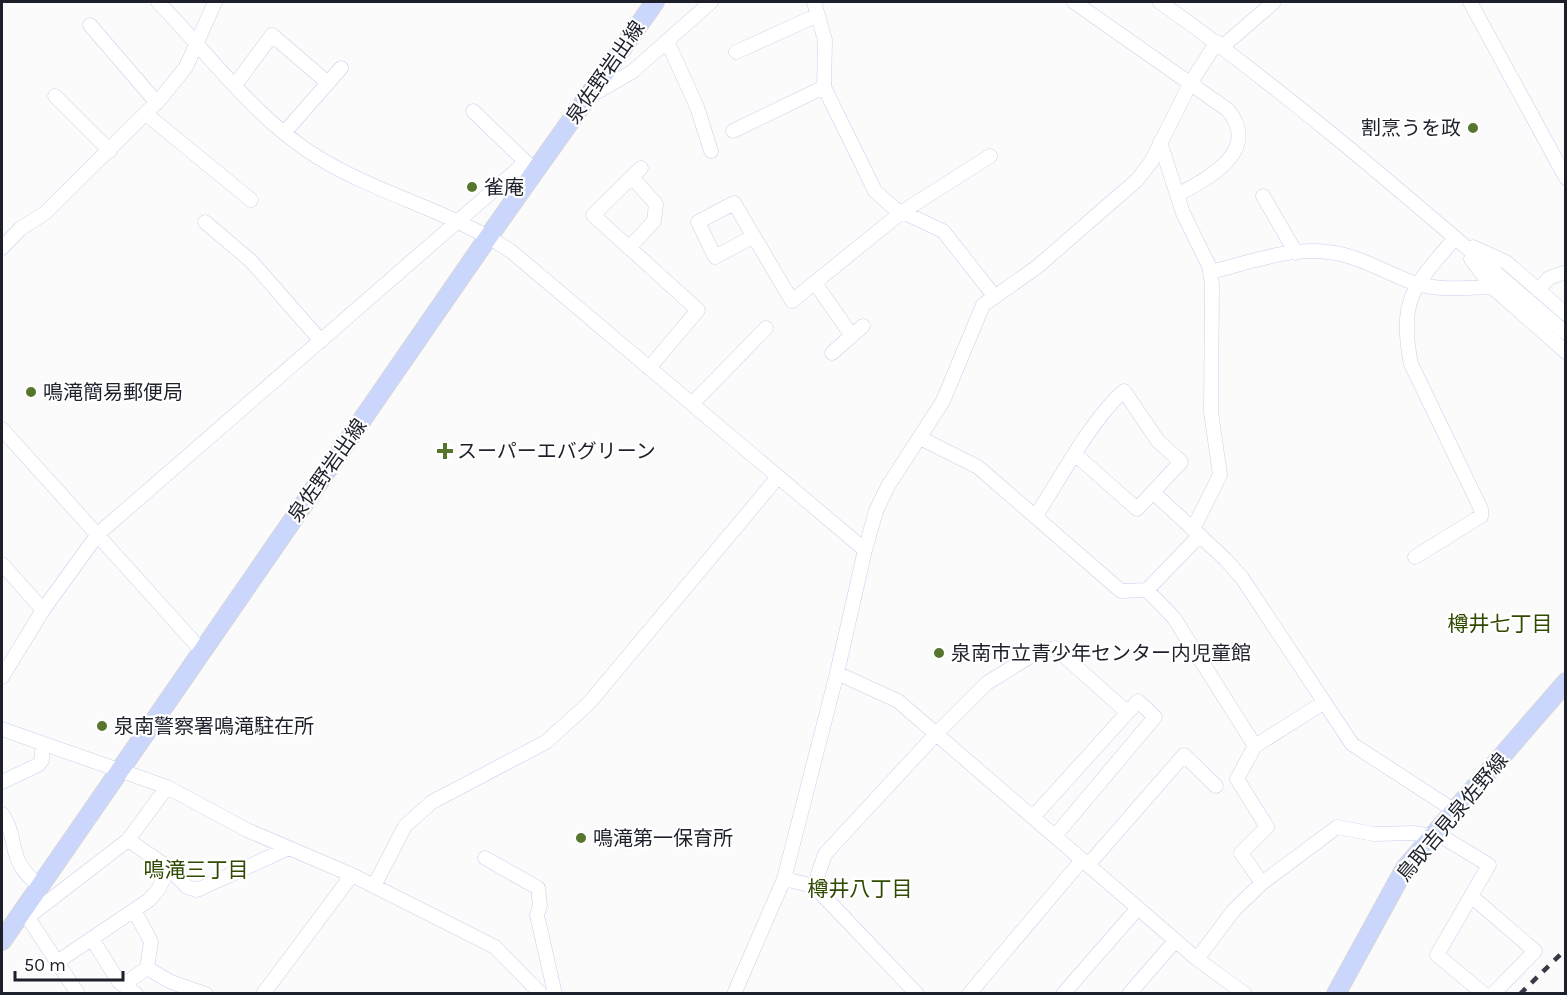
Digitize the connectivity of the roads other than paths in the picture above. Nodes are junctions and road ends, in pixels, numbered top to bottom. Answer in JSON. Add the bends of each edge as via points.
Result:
{"nodes":[{"id":1,"x":158,"y":2,"type":"edge"},
{"id":2,"x":215,"y":2,"type":"edge"},
{"id":3,"x":655,"y":2,"type":"edge"},
{"id":4,"x":711,"y":2,"type":"edge"},
{"id":5,"x":1074,"y":2,"type":"edge"},
{"id":6,"x":1160,"y":2,"type":"edge"},
{"id":7,"x":1274,"y":2,"type":"edge"},
{"id":8,"x":1470,"y":2,"type":"edge"},
{"id":9,"x":816,"y":8,"type":"edge"},
{"id":10,"x":90,"y":25,"type":"dead end"},
{"id":11,"x":667,"y":41,"type":"junction"},
{"id":12,"x":198,"y":43,"type":"junction"},
{"id":13,"x":1220,"y":44,"type":"junction"},
{"id":14,"x":736,"y":52,"type":"dead end"},
{"id":15,"x":341,"y":68,"type":"dead end"},
{"id":16,"x":1191,"y":82,"type":"junction"},
{"id":17,"x":328,"y":83,"type":"junction"},
{"id":18,"x":235,"y":85,"type":"junction"},
{"id":19,"x":824,"y":87,"type":"junction"},
{"id":20,"x":55,"y":96,"type":"dead end"},
{"id":21,"x":586,"y":98,"type":"junction"},
{"id":22,"x":157,"y":103,"type":"junction"},
{"id":23,"x":473,"y":111,"type":"dead end"},
{"id":24,"x":146,"y":114,"type":"junction"},
{"id":25,"x":733,"y":131,"type":"dead end"},
{"id":26,"x":284,"y":133,"type":"junction"},
{"id":27,"x":1160,"y":142,"type":"junction"},
{"id":28,"x":110,"y":151,"type":"junction"},
{"id":29,"x":711,"y":151,"type":"dead end"},
{"id":30,"x":990,"y":156,"type":"dead end"},
{"id":31,"x":531,"y":166,"type":"junction"},
{"id":32,"x":1566,"y":178,"type":"edge"},
{"id":33,"x":1177,"y":195,"type":"junction"},
{"id":34,"x":1263,"y":195,"type":"dead end"},
{"id":35,"x":251,"y":200,"type":"dead end"},
{"id":36,"x":902,"y":212,"type":"junction"},
{"id":37,"x":458,"y":220,"type":"junction"},
{"id":38,"x":205,"y":222,"type":"dead end"},
{"id":39,"x":489,"y":236,"type":"junction"},
{"id":40,"x":752,"y":237,"type":"dead end"},
{"id":41,"x":1455,"y":238,"type":"junction"},
{"id":42,"x":2,"y":248,"type":"edge"},
{"id":43,"x":629,"y":248,"type":"junction"},
{"id":44,"x":1296,"y":253,"type":"junction"},
{"id":45,"x":1210,"y":272,"type":"junction"},
{"id":46,"x":1566,"y":272,"type":"edge"},
{"id":47,"x":815,"y":283,"type":"junction"},
{"id":48,"x":1416,"y":284,"type":"junction"},
{"id":49,"x":1492,"y":287,"type":"junction"},
{"id":50,"x":1538,"y":290,"type":"junction"},
{"id":51,"x":995,"y":297,"type":"junction"},
{"id":52,"x":1566,"y":314,"type":"edge"},
{"id":53,"x":863,"y":326,"type":"dead end"},
{"id":54,"x":766,"y":328,"type":"dead end"},
{"id":55,"x":1566,"y":333,"type":"edge"},
{"id":56,"x":852,"y":336,"type":"junction"},
{"id":57,"x":321,"y":341,"type":"junction"},
{"id":58,"x":1566,"y":352,"type":"edge"},
{"id":59,"x":832,"y":353,"type":"dead end"},
{"id":60,"x":649,"y":368,"type":"junction"},
{"id":61,"x":692,"y":404,"type":"junction"},
{"id":62,"x":2,"y":429,"type":"edge"},
{"id":63,"x":920,"y":438,"type":"junction"},
{"id":64,"x":1076,"y":455,"type":"junction"},
{"id":65,"x":778,"y":477,"type":"junction"},
{"id":66,"x":1154,"y":493,"type":"junction"},
{"id":67,"x":1035,"y":517,"type":"junction"},
{"id":68,"x":1196,"y":532,"type":"junction"},
{"id":69,"x":98,"y":534,"type":"junction"},
{"id":70,"x":865,"y":550,"type":"junction"},
{"id":71,"x":1415,"y":557,"type":"dead end"},
{"id":72,"x":2,"y":564,"type":"edge"},
{"id":73,"x":1147,"y":590,"type":"junction"},
{"id":74,"x":43,"y":610,"type":"junction"},
{"id":75,"x":202,"y":651,"type":"junction"},
{"id":76,"x":837,"y":673,"type":"junction"},
{"id":77,"x":2,"y":677,"type":"edge"},
{"id":78,"x":1566,"y":682,"type":"edge"},
{"id":79,"x":1323,"y":703,"type":"junction"},
{"id":80,"x":1127,"y":712,"type":"junction"},
{"id":81,"x":2,"y":729,"type":"edge"},
{"id":82,"x":937,"y":733,"type":"junction"},
{"id":83,"x":42,"y":742,"type":"junction"},
{"id":84,"x":1255,"y":746,"type":"junction"},
{"id":85,"x":120,"y":769,"type":"junction"},
{"id":86,"x":2,"y":782,"type":"edge"},
{"id":87,"x":1216,"y":786,"type":"dead end"},
{"id":88,"x":167,"y":787,"type":"junction"},
{"id":89,"x":1455,"y":811,"type":"junction"},
{"id":90,"x":2,"y":814,"type":"edge"},
{"id":91,"x":1033,"y":817,"type":"junction"},
{"id":92,"x":1434,"y":834,"type":"junction"},
{"id":93,"x":1055,"y":836,"type":"junction"},
{"id":94,"x":128,"y":840,"type":"junction"},
{"id":95,"x":289,"y":848,"type":"junction"},
{"id":96,"x":485,"y":858,"type":"dead end"},
{"id":97,"x":1085,"y":862,"type":"junction"},
{"id":98,"x":169,"y":868,"type":"junction"},
{"id":99,"x":352,"y":875,"type":"junction"},
{"id":100,"x":784,"y":879,"type":"junction"},
{"id":101,"x":1262,"y":883,"type":"junction"},
{"id":102,"x":374,"y":886,"type":"junction"},
{"id":103,"x":814,"y":886,"type":"junction"},
{"id":104,"x":39,"y":887,"type":"junction"},
{"id":105,"x":1471,"y":896,"type":"junction"},
{"id":106,"x":1138,"y":908,"type":"junction"},
{"id":107,"x":134,"y":910,"type":"junction"},
{"id":108,"x":25,"y":914,"type":"junction"},
{"id":109,"x":92,"y":939,"type":"junction"},
{"id":110,"x":2,"y":941,"type":"edge"},
{"id":111,"x":1175,"y":941,"type":"junction"},
{"id":112,"x":1197,"y":959,"type":"junction"},
{"id":113,"x":57,"y":962,"type":"junction"},
{"id":114,"x":147,"y":968,"type":"junction"},
{"id":115,"x":123,"y":985,"type":"junction"},
{"id":116,"x":78,"y":993,"type":"edge"},
{"id":117,"x":136,"y":993,"type":"edge"},
{"id":118,"x":206,"y":993,"type":"edge"},
{"id":119,"x":263,"y":993,"type":"edge"},
{"id":120,"x":541,"y":993,"type":"edge"},
{"id":121,"x":555,"y":993,"type":"edge"},
{"id":122,"x":734,"y":993,"type":"edge"},
{"id":123,"x":917,"y":993,"type":"edge"},
{"id":124,"x":969,"y":993,"type":"edge"},
{"id":125,"x":1063,"y":993,"type":"edge"},
{"id":126,"x":1129,"y":993,"type":"edge"},
{"id":127,"x":1245,"y":993,"type":"edge"},
{"id":128,"x":1336,"y":993,"type":"edge"},
{"id":129,"x":1484,"y":993,"type":"edge"},
{"id":130,"x":1493,"y":993,"type":"edge"}],
"edges":[{"from":1,"to":12,"type":"street"},
{"from":2,"to":12,"type":"street"},
{"from":3,"to":21,"type":"main road","name":"泉佐野岩出線"},
{"from":4,"to":11,"type":"street"},
{"from":5,"to":16,"type":"street"},
{"from":6,"to":13,"type":"street"},
{"from":7,"to":13,"type":"street"},
{"from":8,"to":32,"type":"street"},
{"from":9,"to":14,"type":"street"},
{"from":9,"to":19,"type":"street","via":[[825,40]]},
{"from":10,"to":22,"type":"street"},
{"from":11,"to":21,"type":"street","via":[[632,72]]},
{"from":11,"to":29,"type":"street","via":[[697,107]]},
{"from":12,"to":18,"type":"street"},
{"from":12,"to":22,"type":"street","via":[[186,67]]},
{"from":13,"to":16,"type":"street"},
{"from":13,"to":41,"type":"street"},
{"from":15,"to":17,"type":"street"},
{"from":16,"to":27,"type":"street"},
{"from":16,"to":33,"type":"street","via":[[1228,110],[1239,123],[1241,135],[1237,149],[1218,170]]},
{"from":17,"to":18,"type":"street","via":[[272,35]]},
{"from":17,"to":26,"type":"street"},
{"from":18,"to":26,"type":"street"},
{"from":19,"to":25,"type":"street"},
{"from":19,"to":36,"type":"street","via":[[875,191]]},
{"from":20,"to":28,"type":"street"},
{"from":21,"to":31,"type":"main road","name":"泉佐野岩出線"},
{"from":22,"to":24,"type":"street"},
{"from":23,"to":31,"type":"street"},
{"from":24,"to":28,"type":"street"},
{"from":24,"to":35,"type":"street"},
{"from":26,"to":37,"type":"street","via":[[343,172]]},
{"from":27,"to":33,"type":"street"},
{"from":27,"to":51,"type":"street","via":[[1151,162],[1123,195]]},
{"from":28,"to":42,"type":"street"},
{"from":30,"to":36,"type":"street"},
{"from":31,"to":37,"type":"street"},
{"from":31,"to":39,"type":"main road","name":"泉佐野岩出線"},
{"from":33,"to":45,"type":"street"},
{"from":34,"to":44,"type":"street"},
{"from":36,"to":47,"type":"street"},
{"from":36,"to":51,"type":"street","via":[[943,231]]},
{"from":37,"to":39,"type":"street"},
{"from":37,"to":57,"type":"street"},
{"from":38,"to":57,"type":"street","via":[[251,261]]},
{"from":39,"to":60,"type":"street"},
{"from":39,"to":75,"type":"main road","name":"泉佐野岩出線"},
{"from":40,"to":47,"type":"street","via":[[792,301]]},
{"from":41,"to":48,"type":"street"},
{"from":41,"to":49,"type":"street"},
{"from":41,"to":50,"type":"street","via":[[1506,262]]},
{"from":41,"to":55,"type":"street"},
{"from":43,"to":43,"type":"street","via":[[654,221],[657,204],[637,173],[593,215]]},
{"from":43,"to":60,"type":"street","via":[[698,310]]},
{"from":44,"to":45,"type":"street"},
{"from":44,"to":48,"type":"street","via":[[1348,256]]},
{"from":45,"to":68,"type":"street","via":[[1211,412],[1220,475]]},
{"from":46,"to":50,"type":"street","via":[[1549,278]]},
{"from":47,"to":56,"type":"street"},
{"from":48,"to":49,"type":"street","via":[[1443,289]]},
{"from":48,"to":71,"type":"street","via":[[1406,316],[1411,364],[1481,516]]},
{"from":49,"to":58,"type":"street"},
{"from":50,"to":52,"type":"street"},
{"from":51,"to":63,"type":"street","via":[[983,305],[943,401]]},
{"from":53,"to":56,"type":"street"},
{"from":54,"to":61,"type":"street"},
{"from":56,"to":59,"type":"street"},
{"from":57,"to":69,"type":"street"},
{"from":60,"to":61,"type":"street"},
{"from":61,"to":65,"type":"street"},
{"from":62,"to":69,"type":"street"},
{"from":63,"to":67,"type":"street","via":[[978,467]]},
{"from":63,"to":70,"type":"street","via":[[888,486]]},
{"from":64,"to":66,"type":"street","via":[[1137,509]]},
{"from":64,"to":66,"type":"street","via":[[1110,403],[1124,392],[1158,441],[1181,462]]},
{"from":64,"to":67,"type":"street"},
{"from":65,"to":70,"type":"street"},
{"from":65,"to":102,"type":"street","via":[[589,703],[546,741],[432,802],[405,826]]},
{"from":66,"to":68,"type":"street"},
{"from":67,"to":73,"type":"street","via":[[1121,591]]},
{"from":68,"to":73,"type":"street"},
{"from":68,"to":79,"type":"street","via":[[1242,578]]},
{"from":69,"to":74,"type":"street"},
{"from":69,"to":75,"type":"street"},
{"from":70,"to":76,"type":"street"},
{"from":72,"to":74,"type":"street"},
{"from":73,"to":84,"type":"street","via":[[1174,618]]},
{"from":74,"to":77,"type":"street"},
{"from":75,"to":85,"type":"main road","name":"泉佐野岩出線"},
{"from":76,"to":82,"type":"street","via":[[898,701]]},
{"from":76,"to":100,"type":"street"},
{"from":78,"to":89,"type":"main road","name":"鳥取吉見泉佐野線"},
{"from":79,"to":84,"type":"street"},
{"from":79,"to":89,"type":"street","via":[[1352,744]]},
{"from":80,"to":82,"type":"street","via":[[1055,648],[1039,651],[987,684]]},
{"from":80,"to":91,"type":"street"},
{"from":80,"to":93,"type":"street","via":[[1138,701],[1155,717]]},
{"from":81,"to":83,"type":"street"},
{"from":82,"to":91,"type":"street"},
{"from":82,"to":103,"type":"street","via":[[825,854]]},
{"from":83,"to":85,"type":"street"},
{"from":83,"to":86,"type":"street","via":[[42,760],[38,765]]},
{"from":84,"to":101,"type":"street","via":[[1237,779],[1267,827],[1241,853]]},
{"from":85,"to":88,"type":"street"},
{"from":85,"to":104,"type":"main road","name":"泉佐野岩出線"},
{"from":87,"to":97,"type":"street","via":[[1185,755]]},
{"from":88,"to":94,"type":"street"},
{"from":88,"to":95,"type":"street"},
{"from":89,"to":92,"type":"main road","name":"鳥取吉見泉佐野線"},
{"from":90,"to":104,"type":"street","via":[[12,830],[23,871]]},
{"from":91,"to":93,"type":"street"},
{"from":92,"to":101,"type":"street","via":[[1374,834],[1337,827]]},
{"from":92,"to":105,"type":"street","via":[[1489,865]]},
{"from":92,"to":128,"type":"main road","name":"鳥取吉見泉佐野線","via":[[1405,868]]},
{"from":93,"to":97,"type":"street"},
{"from":94,"to":98,"type":"street"},
{"from":94,"to":108,"type":"street"},
{"from":95,"to":98,"type":"street","via":[[197,890],[188,887]]},
{"from":95,"to":99,"type":"street"},
{"from":96,"to":121,"type":"street","via":[[538,888],[537,915]]},
{"from":97,"to":106,"type":"street"},
{"from":97,"to":124,"type":"street"},
{"from":98,"to":107,"type":"street","via":[[158,890]]},
{"from":99,"to":102,"type":"street"},
{"from":99,"to":119,"type":"street"},
{"from":100,"to":103,"type":"street"},
{"from":100,"to":122,"type":"street"},
{"from":101,"to":112,"type":"street","via":[[1234,910]]},
{"from":102,"to":120,"type":"street","via":[[495,947]]},
{"from":103,"to":123,"type":"street"},
{"from":104,"to":108,"type":"main road","name":"泉佐野岩出線"},
{"from":105,"to":129,"type":"street","via":[[1437,955]]},
{"from":105,"to":130,"type":"street","via":[[1536,951]]},
{"from":106,"to":111,"type":"street"},
{"from":106,"to":125,"type":"street"},
{"from":107,"to":109,"type":"street"},
{"from":107,"to":114,"type":"street","via":[[151,942]]},
{"from":108,"to":110,"type":"main road","name":"泉佐野岩出線"},
{"from":108,"to":113,"type":"street"},
{"from":109,"to":113,"type":"street"},
{"from":109,"to":115,"type":"street"},
{"from":111,"to":112,"type":"street"},
{"from":111,"to":126,"type":"street"},
{"from":112,"to":127,"type":"street"},
{"from":113,"to":116,"type":"street"},
{"from":114,"to":115,"type":"street"},
{"from":114,"to":118,"type":"street","via":[[171,982]]},
{"from":115,"to":117,"type":"street"}]}
